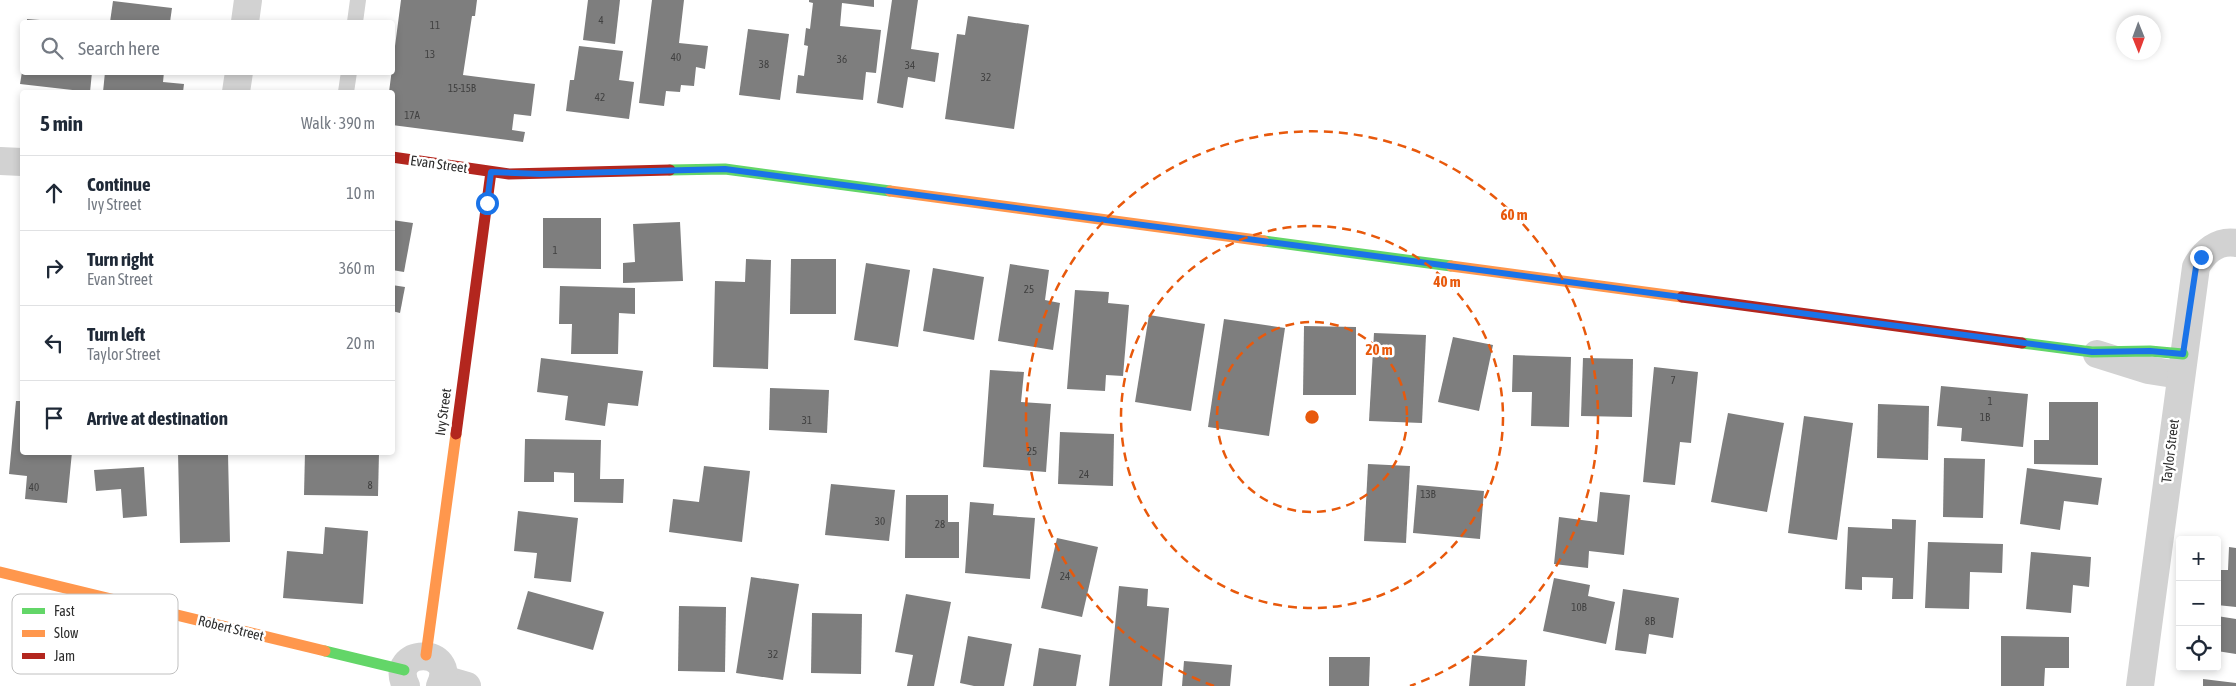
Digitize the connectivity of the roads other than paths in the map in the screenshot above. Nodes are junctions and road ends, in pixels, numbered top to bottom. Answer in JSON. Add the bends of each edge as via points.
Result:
{"nodes":[{"id":1,"x":248,"y":0,"type":"edge"},
{"id":2,"x":358,"y":0,"type":"edge"},
{"id":3,"x":245,"y":20,"type":"edge"},
{"id":4,"x":355,"y":20,"type":"edge"},
{"id":5,"x":239,"y":75,"type":"edge"},
{"id":6,"x":349,"y":75,"type":"edge"},
{"id":7,"x":236,"y":90,"type":"edge"},
{"id":8,"x":346,"y":90,"type":"edge"},
{"id":9,"x":395,"y":157,"type":"edge"},
{"id":10,"x":0,"y":161,"type":"edge"},
{"id":11,"x":20,"y":162,"type":"edge"},
{"id":12,"x":491,"y":172,"type":"junction"},
{"id":13,"x":2236,"y":242,"type":"edge"},
{"id":14,"x":2092,"y":352,"type":"joint"},
{"id":15,"x":2182,"y":364,"type":"junction"},
{"id":16,"x":0,"y":572,"type":"edge"},
{"id":17,"x":92,"y":594,"type":"edge"},
{"id":18,"x":178,"y":614,"type":"edge"},
{"id":19,"x":412,"y":670,"type":"edge"},
{"id":20,"x":450,"y":684,"type":"edge"},
{"id":21,"x":2140,"y":686,"type":"edge"}],
"edges":[{"from":1,"to":3,"type":"street"},
{"from":2,"to":4,"type":"lane"},
{"from":5,"to":7,"type":"street"},
{"from":6,"to":8,"type":"lane"},
{"from":9,"to":12,"type":"street","name":"Evan Street"},
{"from":10,"to":11,"type":"street"},
{"from":12,"to":14,"type":"street","name":"Evan Street","via":[[541,174],[725,169]]},
{"from":12,"to":19,"type":"street","name":"Ivy Street"},
{"from":13,"to":15,"type":"street","name":"Taylor Street","via":[[2219,244],[2209,250],[2196,267]]},
{"from":14,"to":15,"type":"street","name":"Evan Street","via":[[2148,370]]},
{"from":15,"to":21,"type":"street","name":"Taylor Street"},
{"from":16,"to":17,"type":"street","name":"Robert Street"},
{"from":18,"to":19,"type":"street","name":"Robert Street"},
{"from":19,"to":20,"type":"street","via":[[432,657]]}]}
